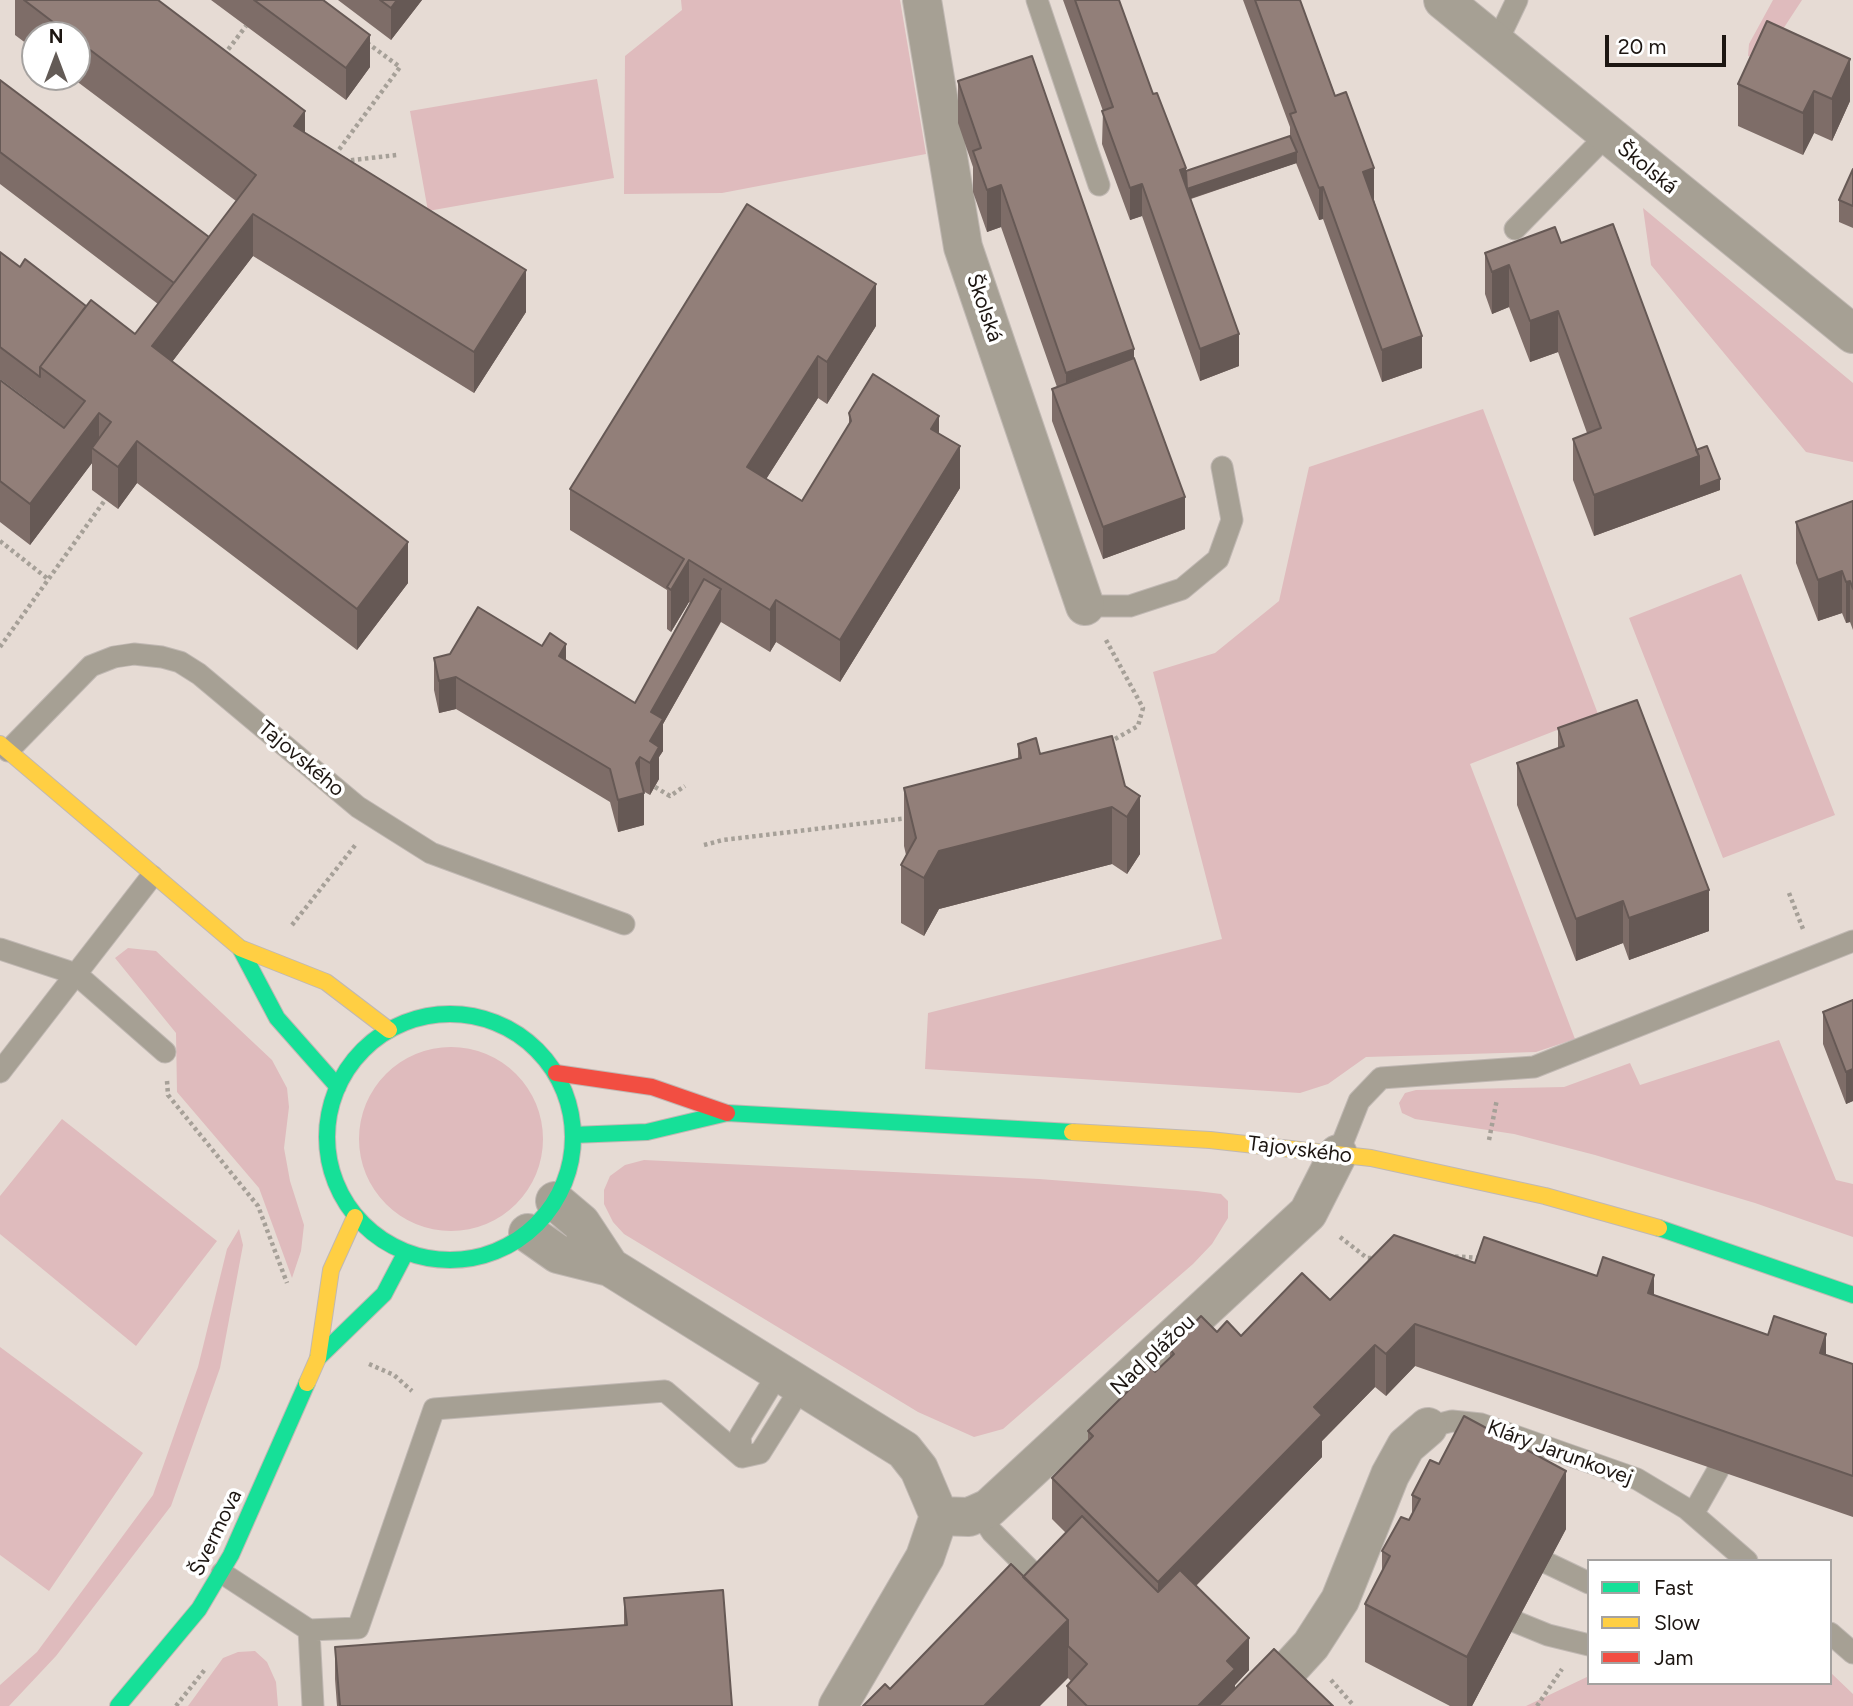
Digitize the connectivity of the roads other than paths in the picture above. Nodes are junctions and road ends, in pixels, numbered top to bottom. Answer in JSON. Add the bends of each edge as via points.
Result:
{"nodes":[{"id":1,"x":922,"y":0,"type":"edge"},
{"id":2,"x":1037,"y":0,"type":"edge"},
{"id":3,"x":1443,"y":0,"type":"edge"},
{"id":4,"x":1517,"y":0,"type":"edge"},
{"id":5,"x":1496,"y":44,"type":"junction"},
{"id":6,"x":1607,"y":135,"type":"junction"},
{"id":7,"x":1099,"y":185,"type":"dead end"},
{"id":8,"x":1515,"y":229,"type":"dead end"},
{"id":9,"x":1853,"y":334,"type":"edge"},
{"id":10,"x":1222,"y":467,"type":"dead end"},
{"id":11,"x":1085,"y":606,"type":"joint"},
{"id":12,"x":4,"y":747,"type":"edge"},
{"id":13,"x":152,"y":876,"type":"junction"},
{"id":14,"x":624,"y":924,"type":"dead end"},
{"id":15,"x":1853,"y":941,"type":"edge"},
{"id":16,"x":0,"y":948,"type":"edge"},
{"id":17,"x":240,"y":948,"type":"junction"},
{"id":18,"x":76,"y":974,"type":"junction"},
{"id":19,"x":389,"y":1030,"type":"junction"},
{"id":20,"x":165,"y":1052,"type":"road end"},
{"id":21,"x":0,"y":1072,"type":"edge"},
{"id":22,"x":556,"y":1073,"type":"junction"},
{"id":23,"x":338,"y":1087,"type":"junction"},
{"id":24,"x":727,"y":1114,"type":"junction"},
{"id":25,"x":573,"y":1135,"type":"junction"},
{"id":26,"x":1338,"y":1154,"type":"junction"},
{"id":27,"x":555,"y":1201,"type":"junction"},
{"id":28,"x":355,"y":1217,"type":"junction"},
{"id":29,"x":528,"y":1233,"type":"junction"},
{"id":30,"x":406,"y":1252,"type":"junction"},
{"id":31,"x":610,"y":1267,"type":"junction"},
{"id":32,"x":1853,"y":1295,"type":"edge"},
{"id":33,"x":318,"y":1358,"type":"junction"},
{"id":34,"x":790,"y":1379,"type":"junction"},
{"id":35,"x":1428,"y":1427,"type":"joint"},
{"id":36,"x":742,"y":1457,"type":"junction"},
{"id":37,"x":1718,"y":1470,"type":"dead end"},
{"id":38,"x":979,"y":1513,"type":"junction"},
{"id":39,"x":1693,"y":1514,"type":"junction"},
{"id":40,"x":939,"y":1516,"type":"junction"},
{"id":41,"x":1741,"y":1559,"type":"edge"},
{"id":42,"x":1547,"y":1563,"type":"edge"},
{"id":43,"x":222,"y":1573,"type":"junction"},
{"id":44,"x":1587,"y":1582,"type":"edge"},
{"id":45,"x":1060,"y":1600,"type":"edge"},
{"id":46,"x":1516,"y":1622,"type":"edge"},
{"id":47,"x":309,"y":1630,"type":"junction"},
{"id":48,"x":1832,"y":1635,"type":"edge"},
{"id":49,"x":1585,"y":1645,"type":"edge"},
{"id":50,"x":1853,"y":1653,"type":"edge"},
{"id":51,"x":118,"y":1706,"type":"edge"},
{"id":52,"x":313,"y":1706,"type":"edge"},
{"id":53,"x":838,"y":1706,"type":"edge"},
{"id":54,"x":1255,"y":1706,"type":"edge"}],
"edges":[{"from":1,"to":11,"type":"street","name":"Školská","via":[[963,247]]},
{"from":2,"to":7,"type":"lane"},
{"from":3,"to":5,"type":"street","name":"Školská"},
{"from":4,"to":5,"type":"lane"},
{"from":5,"to":6,"type":"street","name":"Školská"},
{"from":6,"to":8,"type":"lane"},
{"from":6,"to":9,"type":"street","name":"Školská"},
{"from":10,"to":11,"type":"lane","via":[[1232,520],[1218,559],[1182,589],[1130,606]]},
{"from":12,"to":13,"type":"main road","name":"Tajovského"},
{"from":12,"to":14,"type":"lane","name":"Tajovského","via":[[91,666],[134,654],[162,657],[200,674],[358,807],[430,853]]},
{"from":13,"to":17,"type":"main road","name":"Tajovského"},
{"from":13,"to":18,"type":"lane"},
{"from":15,"to":26,"type":"lane","via":[[1534,1067],[1381,1078],[1359,1101]]},
{"from":16,"to":18,"type":"lane"},
{"from":17,"to":19,"type":"main road","name":"Tajovského","via":[[327,982]]},
{"from":17,"to":23,"type":"main road","name":"Tajovského","via":[[277,1018]]},
{"from":18,"to":20,"type":"lane"},
{"from":18,"to":21,"type":"lane"},
{"from":19,"to":22,"type":"main road","via":[[447,1014],[482,1019],[524,1039]]},
{"from":19,"to":23,"type":"main road","via":[[359,1055]]},
{"from":22,"to":24,"type":"main road","name":"Tajovského","via":[[652,1087]]},
{"from":22,"to":25,"type":"main road","via":[[569,1105]]},
{"from":23,"to":28,"type":"main road","via":[[327,1130],[329,1162]]},
{"from":24,"to":25,"type":"main road","name":"Tajovského","via":[[647,1132]]},
{"from":24,"to":26,"type":"main road","name":"Tajovského","via":[[1210,1140]]},
{"from":25,"to":27,"type":"main road","via":[[568,1171]]},
{"from":26,"to":32,"type":"main road","name":"Tajovského","via":[[1471,1180],[1648,1224]]},
{"from":26,"to":38,"type":"street","name":"Nad plážou","via":[[1308,1213]]},
{"from":27,"to":29,"type":"main road"},
{"from":27,"to":31,"type":"street","via":[[581,1223]]},
{"from":28,"to":30,"type":"main road"},
{"from":28,"to":33,"type":"main road","name":"Švermova","via":[[331,1270]]},
{"from":29,"to":30,"type":"main road","via":[[500,1250],[470,1259],[440,1260]]},
{"from":29,"to":31,"type":"street","via":[[558,1254]]},
{"from":30,"to":33,"type":"main road","name":"Švermova","via":[[384,1294]]},
{"from":31,"to":34,"type":"street"},
{"from":33,"to":43,"type":"main road","name":"Švermova"},
{"from":34,"to":36,"type":"lane","via":[[740,1436]]},
{"from":34,"to":36,"type":"lane","via":[[760,1453]]},
{"from":34,"to":40,"type":"street","via":[[904,1450],[919,1469]]},
{"from":35,"to":39,"type":"lane","name":"Kláry Jarunkovej","via":[[1452,1421],[1481,1424],[1637,1479]]},
{"from":35,"to":54,"type":"street","name":"Kláry Jarunkovej","via":[[1406,1446],[1390,1475],[1340,1600],[1311,1645]]},
{"from":36,"to":47,"type":"lane","via":[[665,1391],[434,1409],[358,1628]]},
{"from":37,"to":39,"type":"lane"},
{"from":38,"to":40,"type":"street"},
{"from":38,"to":45,"type":"lane"},
{"from":39,"to":41,"type":"lane","name":"Kláry Jarunkovej"},
{"from":40,"to":53,"type":"street","via":[[925,1557]]},
{"from":42,"to":44,"type":"lane"},
{"from":43,"to":47,"type":"lane"},
{"from":43,"to":51,"type":"main road","name":"Švermova","via":[[200,1609]]},
{"from":46,"to":49,"type":"lane"},
{"from":47,"to":52,"type":"lane"},
{"from":48,"to":50,"type":"lane"}]}
